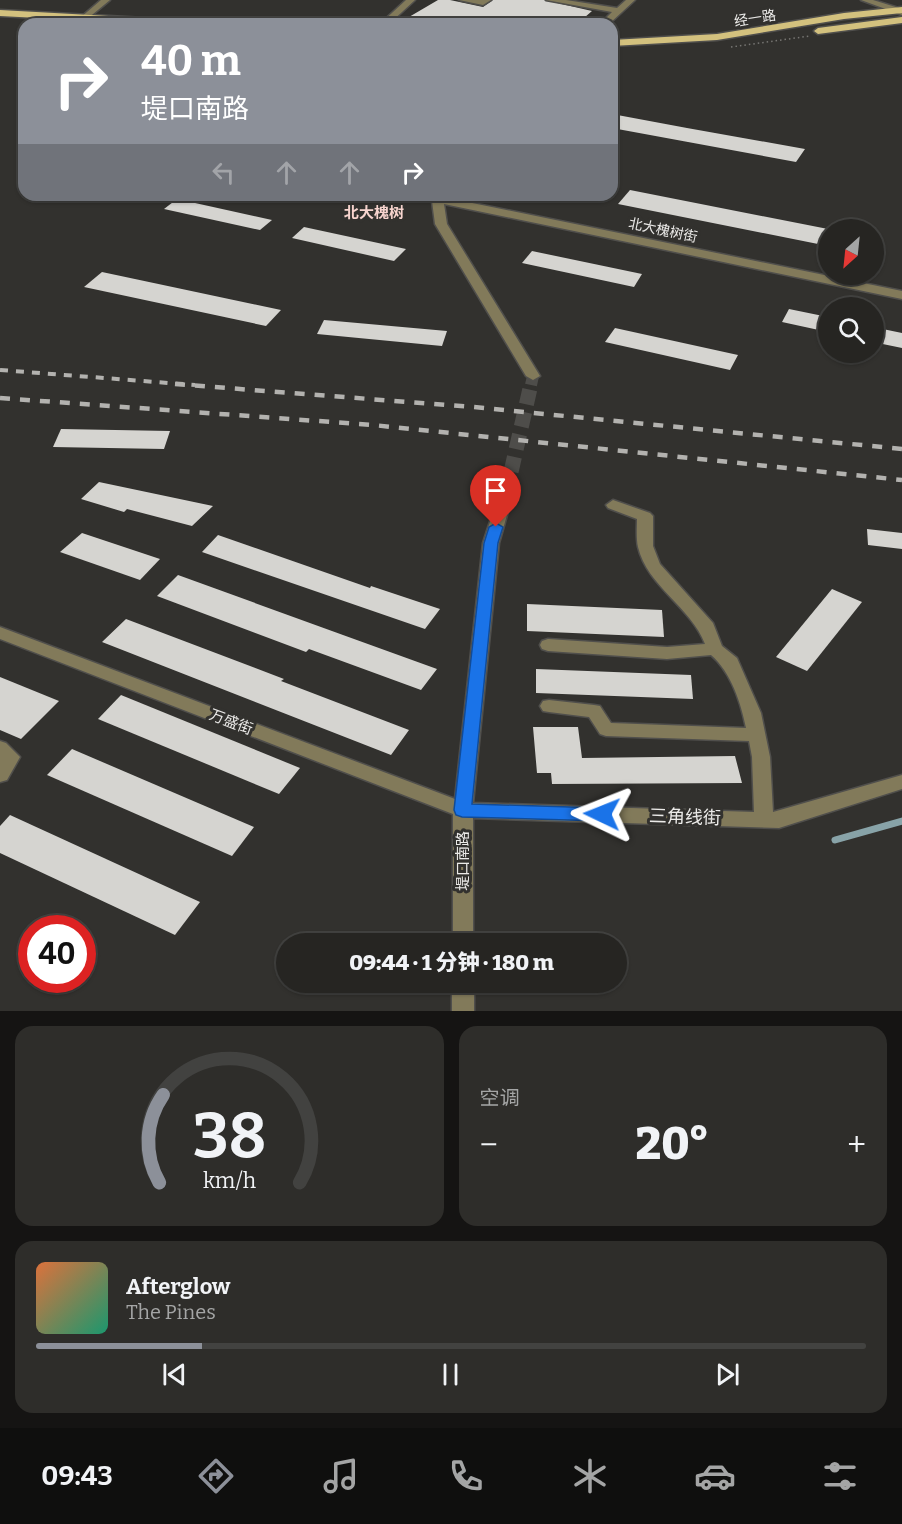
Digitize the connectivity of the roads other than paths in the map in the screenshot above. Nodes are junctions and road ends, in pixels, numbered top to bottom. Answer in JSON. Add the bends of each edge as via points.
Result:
{"nodes":[{"id":1,"x":106,"y":0,"type":"edge"},
{"id":2,"x":411,"y":0,"type":"edge"},
{"id":3,"x":463,"y":0,"type":"edge"},
{"id":4,"x":487,"y":0,"type":"edge"},
{"id":5,"x":550,"y":0,"type":"edge"},
{"id":6,"x":631,"y":0,"type":"edge"},
{"id":7,"x":865,"y":0,"type":"edge"},
{"id":8,"x":886,"y":0,"type":"edge"},
{"id":9,"x":900,"y":9,"type":"edge"},
{"id":10,"x":619,"y":11,"type":"junction"},
{"id":11,"x":0,"y":13,"type":"edge"},
{"id":12,"x":46,"y":18,"type":"edge"},
{"id":13,"x":87,"y":18,"type":"edge"},
{"id":14,"x":391,"y":18,"type":"edge"},
{"id":15,"x":611,"y":18,"type":"edge"},
{"id":16,"x":902,"y":18,"type":"edge"},
{"id":17,"x":0,"y":20,"type":"edge"},
{"id":18,"x":18,"y":20,"type":"edge"},
{"id":19,"x":806,"y":33,"type":"dead end"},
{"id":20,"x":754,"y":41,"type":"dead end"},
{"id":21,"x":618,"y":43,"type":"edge"},
{"id":22,"x":618,"y":50,"type":"edge"},
{"id":23,"x":438,"y":201,"type":"edge"},
{"id":24,"x":456,"y":201,"type":"edge"},
{"id":25,"x":902,"y":295,"type":"edge"},
{"id":26,"x":533,"y":376,"type":"tunnel mouth"},
{"id":27,"x":506,"y":494,"type":"tunnel mouth"},
{"id":28,"x":613,"y":504,"type":"dead end"},
{"id":29,"x":0,"y":633,"type":"edge"},
{"id":30,"x":548,"y":645,"type":"dead end"},
{"id":31,"x":715,"y":650,"type":"junction"},
{"id":32,"x":549,"y":706,"type":"dead end"},
{"id":33,"x":756,"y":735,"type":"junction"},
{"id":34,"x":0,"y":748,"type":"edge"},
{"id":35,"x":0,"y":775,"type":"edge"},
{"id":36,"x":902,"y":782,"type":"edge"},
{"id":37,"x":462,"y":810,"type":"junction"},
{"id":38,"x":764,"y":819,"type":"junction"},
{"id":39,"x":463,"y":933,"type":"edge"},
{"id":40,"x":463,"y":993,"type":"edge"},
{"id":41,"x":463,"y":1011,"type":"edge"}],
"edges":[{"from":1,"to":13,"type":"street"},
{"from":2,"to":14,"type":"street"},
{"from":3,"to":4,"type":"street"},
{"from":5,"to":10,"type":"street"},
{"from":6,"to":10,"type":"street"},
{"from":7,"to":9,"type":"street"},
{"from":8,"to":9,"type":"main road"},
{"from":9,"to":16,"type":"main road"},
{"from":9,"to":21,"type":"main road","name":"经一路","via":[[717,37]]},
{"from":10,"to":15,"type":"street"},
{"from":11,"to":12,"type":"main road"},
{"from":16,"to":19,"type":"main road"},
{"from":17,"to":18,"type":"main road"},
{"from":20,"to":22,"type":"main road","name":"经一路"},
{"from":23,"to":26,"type":"street","via":[[441,224]]},
{"from":24,"to":25,"type":"street","name":"北大槐树街"},
{"from":27,"to":37,"type":"street","name":"堤口南路","via":[[491,543]]},
{"from":28,"to":31,"type":"street","via":[[645,516],[645,546],[653,566],[707,627]]},
{"from":29,"to":37,"type":"street","name":"万盛街"},
{"from":30,"to":31,"type":"street","via":[[667,653]]},
{"from":31,"to":33,"type":"street","via":[[731,662],[752,713]]},
{"from":32,"to":33,"type":"street","via":[[594,711],[606,729]]},
{"from":33,"to":38,"type":"street"},
{"from":34,"to":35,"type":"street","via":[[11,757]]},
{"from":36,"to":38,"type":"street","name":"三角线街","via":[[780,820]]},
{"from":37,"to":38,"type":"street","name":"三角线街"},
{"from":37,"to":39,"type":"street","name":"堤口南路"},
{"from":40,"to":41,"type":"street"}]}
